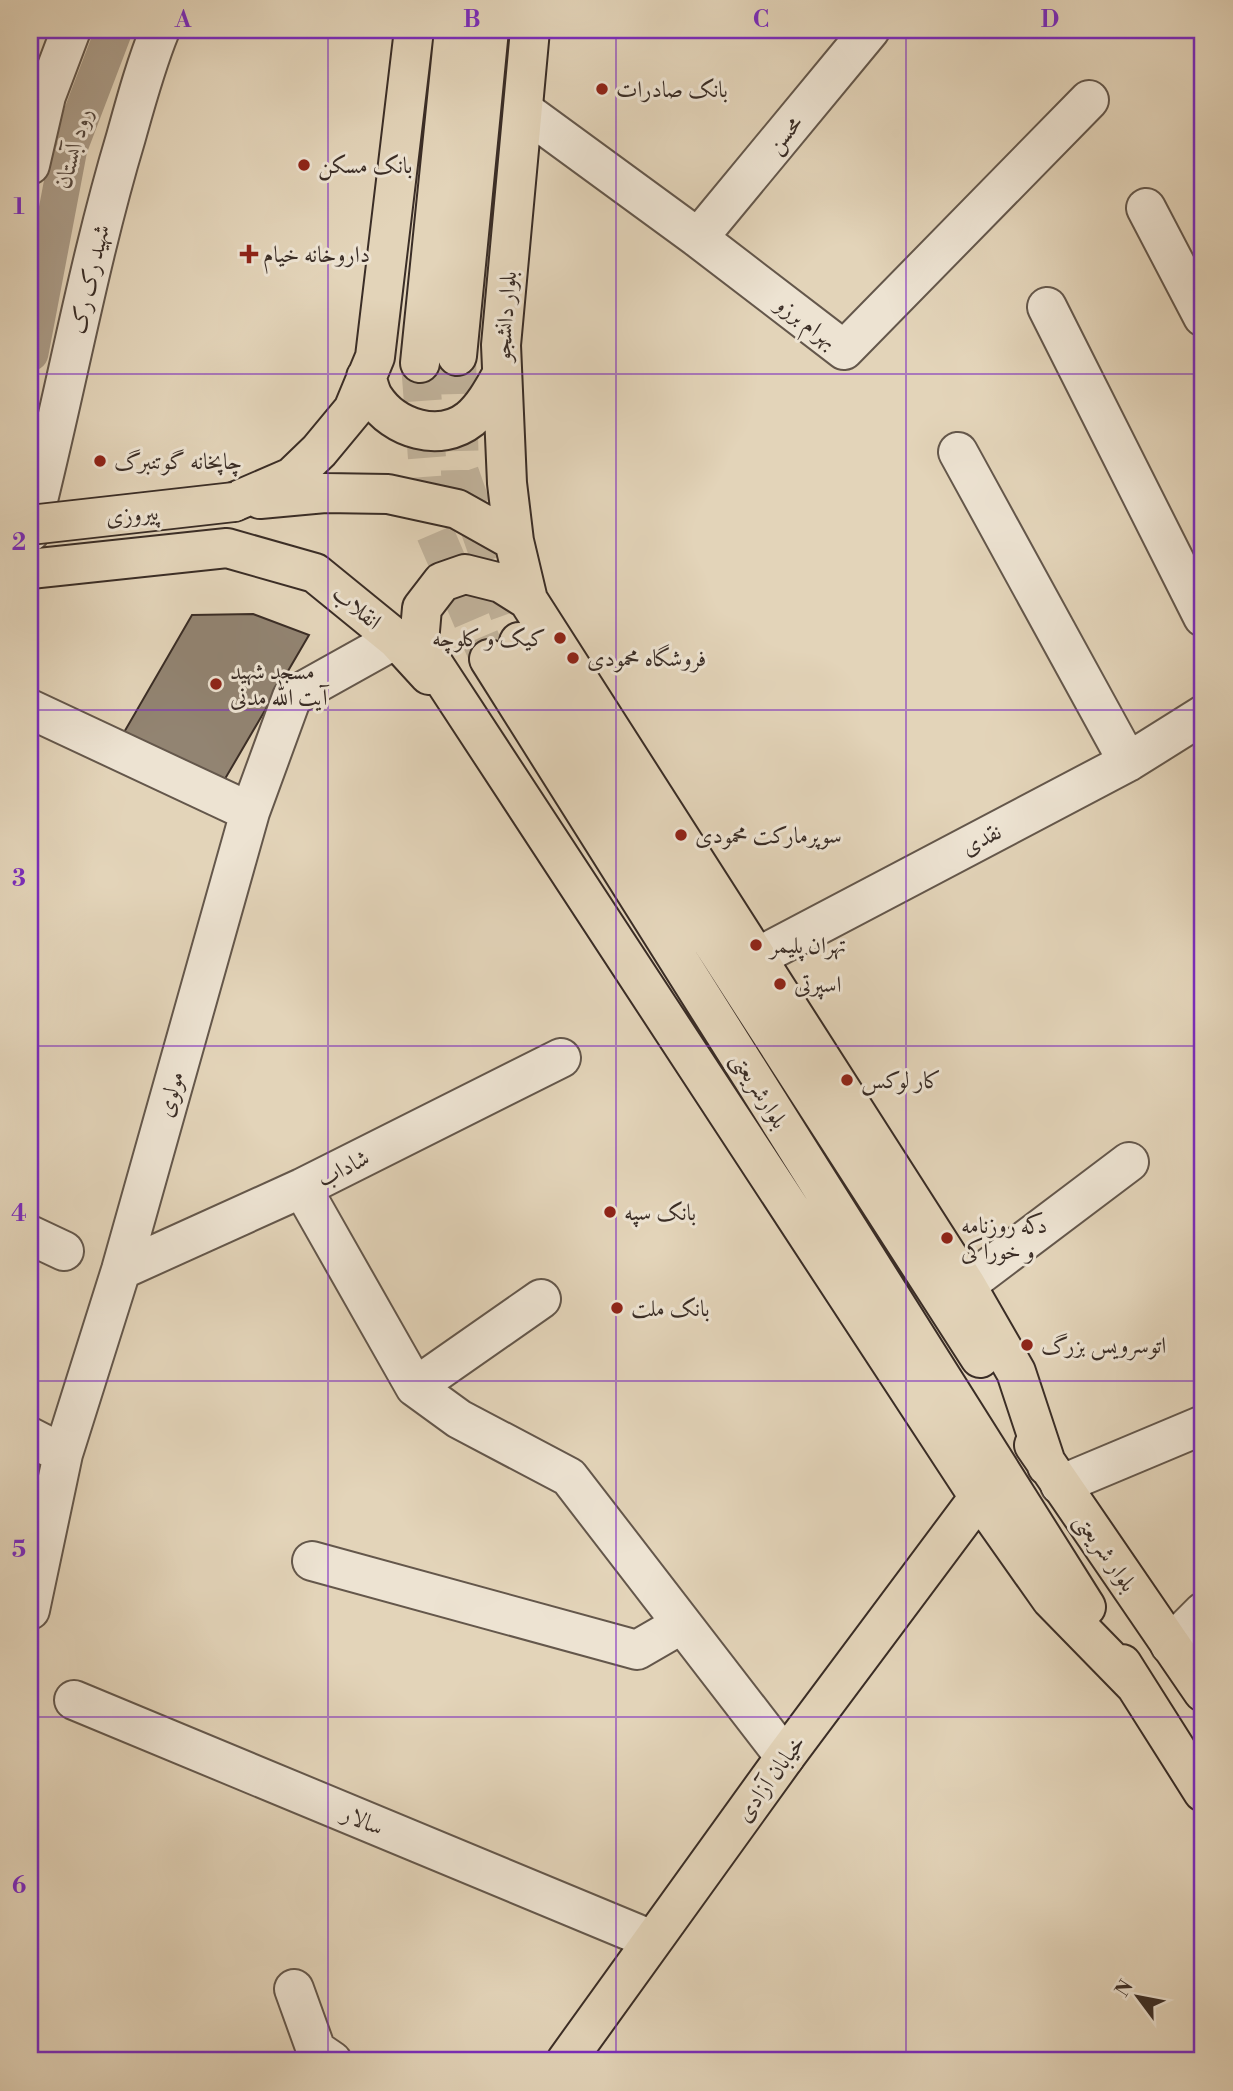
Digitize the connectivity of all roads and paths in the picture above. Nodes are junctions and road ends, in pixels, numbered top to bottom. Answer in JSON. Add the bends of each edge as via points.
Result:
{"nodes":[{"id":1,"x":71,"y":30,"type":"edge"},
{"id":2,"x":160,"y":30,"type":"edge"},
{"id":3,"x":414,"y":30,"type":"edge"},
{"id":4,"x":454,"y":30,"type":"edge"},
{"id":5,"x":489,"y":30,"type":"edge"},
{"id":6,"x":530,"y":30,"type":"edge"},
{"id":7,"x":870,"y":30,"type":"edge"},
{"id":8,"x":1089,"y":100,"type":"dead end"},
{"id":9,"x":523,"y":110,"type":"junction"},
{"id":10,"x":30,"y":165,"type":"edge"},
{"id":11,"x":1146,"y":208,"type":"dead end"},
{"id":12,"x":698,"y":238,"type":"junction"},
{"id":13,"x":1199,"y":299,"type":"edge"},
{"id":14,"x":1047,"y":307,"type":"dead end"},
{"id":15,"x":457,"y":356,"type":"tunnel mouth"},
{"id":16,"x":420,"y":363,"type":"tunnel mouth"},
{"id":17,"x":502,"y":374,"type":"junction"},
{"id":18,"x":366,"y":377,"type":"junction"},
{"id":19,"x":958,"y":452,"type":"dead end"},
{"id":20,"x":234,"y":502,"type":"junction"},
{"id":21,"x":30,"y":525,"type":"edge"},
{"id":22,"x":30,"y":532,"type":"edge"},
{"id":23,"x":514,"y":541,"type":"junction"},
{"id":24,"x":226,"y":548,"type":"joint"},
{"id":25,"x":30,"y":569,"type":"edge"},
{"id":26,"x":528,"y":600,"type":"junction"},
{"id":27,"x":1203,"y":617,"type":"edge"},
{"id":28,"x":396,"y":639,"type":"junction"},
{"id":29,"x":30,"y":709,"type":"edge"},
{"id":30,"x":462,"y":710,"type":"junction"},
{"id":31,"x":1203,"y":715,"type":"edge"},
{"id":32,"x":1128,"y":762,"type":"junction"},
{"id":33,"x":250,"y":812,"type":"junction"},
{"id":34,"x":756,"y":958,"type":"junction"},
{"id":35,"x":562,"y":1058,"type":"dead end"},
{"id":36,"x":1129,"y":1162,"type":"dead end"},
{"id":37,"x":302,"y":1188,"type":"junction"},
{"id":38,"x":30,"y":1235,"type":"edge"},
{"id":39,"x":64,"y":1251,"type":"dead end"},
{"id":40,"x":121,"y":1269,"type":"junction"},
{"id":41,"x":966,"y":1285,"type":"junction"},
{"id":42,"x":541,"y":1299,"type":"dead end"},
{"id":43,"x":415,"y":1387,"type":"junction"},
{"id":44,"x":1013,"y":1409,"type":"joint"},
{"id":45,"x":1203,"y":1425,"type":"edge"},
{"id":46,"x":46,"y":1445,"type":"edge"},
{"id":47,"x":1053,"y":1476,"type":"junction"},
{"id":48,"x":979,"y":1497,"type":"junction"},
{"id":49,"x":1031,"y":1520,"type":"joint"},
{"id":50,"x":312,"y":1561,"type":"dead end"},
{"id":51,"x":30,"y":1610,"type":"edge"},
{"id":52,"x":1203,"y":1612,"type":"edge"},
{"id":53,"x":682,"y":1624,"type":"junction"},
{"id":54,"x":1170,"y":1645,"type":"junction"},
{"id":55,"x":1135,"y":1685,"type":"junction"},
{"id":56,"x":1203,"y":1692,"type":"edge"},
{"id":57,"x":74,"y":1700,"type":"dead end"},
{"id":58,"x":785,"y":1757,"type":"junction"},
{"id":59,"x":1203,"y":1792,"type":"edge"},
{"id":60,"x":652,"y":1940,"type":"junction"},
{"id":61,"x":294,"y":1989,"type":"dead end"},
{"id":62,"x":332,"y":2061,"type":"edge"},
{"id":63,"x":566,"y":2061,"type":"edge"}],
"edges":[{"from":1,"to":10,"type":"street","via":[[46,96]]},
{"from":2,"to":22,"type":"street","name":"شهید رک رک","via":[[108,196]]},
{"from":3,"to":18,"type":"main road","via":[[376,357]]},
{"from":4,"to":16,"type":"main road"},
{"from":5,"to":15,"type":"main road"},
{"from":6,"to":9,"type":"main road","name":"بلوار دانشجو"},
{"from":7,"to":12,"type":"street","name":"محسن"},
{"from":8,"to":12,"type":"street","name":"بهرام برزو","via":[[844,350]]},
{"from":9,"to":12,"type":"street","name":"بهرام برزو"},
{"from":9,"to":17,"type":"main road","name":"بلوار دانشجو"},
{"from":11,"to":13,"type":"street"},
{"from":14,"to":27,"type":"street"},
{"from":17,"to":18,"type":"main road","via":[[468,420],[437,433],[407,427],[389,413],[374,398]]},
{"from":17,"to":23,"type":"main road","name":"بلوار دانشجو"},
{"from":18,"to":20,"type":"main road","via":[[352,410],[319,452],[292,477]]},
{"from":19,"to":32,"type":"street"},
{"from":20,"to":21,"type":"main road","name":"پیروزی","bridge":true},
{"from":20,"to":23,"type":"main road","via":[[325,493],[388,495],[457,509]]},
{"from":23,"to":26,"type":"main road","name":"بلوار دانشجو"},
{"from":24,"to":25,"type":"main road","name":"پیروزی"},
{"from":24,"to":28,"type":"main road","name":"انقلاب","via":[[315,573]]},
{"from":26,"to":30,"type":"main road","via":[[501,583],[465,574],[442,582],[422,608],[419,642]]},
{"from":26,"to":34,"type":"main road"},
{"from":28,"to":30,"type":"main road","name":"انقلاب"},
{"from":28,"to":33,"type":"street","name":"مولوی","via":[[292,697]]},
{"from":29,"to":33,"type":"street"},
{"from":30,"to":48,"type":"main road"},
{"from":31,"to":32,"type":"street","name":"نقدی"},
{"from":32,"to":34,"type":"street","name":"نقدی"},
{"from":33,"to":40,"type":"street","name":"مولوی"},
{"from":34,"to":41,"type":"main road"},
{"from":35,"to":37,"type":"street","name":"شاداب"},
{"from":36,"to":41,"type":"street"},
{"from":37,"to":40,"type":"street","name":"شاداب"},
{"from":37,"to":43,"type":"street"},
{"from":38,"to":39,"type":"street"},
{"from":40,"to":46,"type":"street","name":"مولوی"},
{"from":41,"to":47,"type":"main road","via":[[1016,1372]]},
{"from":42,"to":43,"type":"street"},
{"from":43,"to":53,"type":"street","via":[[459,1419],[569,1477]]},
{"from":44,"to":47,"type":"main road","name":"بلوار شریعتی"},
{"from":44,"to":49,"type":"main road","name":"بلوارشریعتی","via":[[504,651]]},
{"from":45,"to":47,"type":"street"},
{"from":46,"to":51,"type":"street","name":"مولوی"},
{"from":47,"to":54,"type":"main road","name":"بلوار شریعتی"},
{"from":48,"to":55,"type":"main road","via":[[1051,1599]]},
{"from":48,"to":58,"type":"main road","name":"خیابان آزادی"},
{"from":49,"to":55,"type":"main road","name":"بلوار شریعتی"},
{"from":50,"to":53,"type":"street","via":[[637,1650]]},
{"from":52,"to":54,"type":"street"},
{"from":53,"to":58,"type":"street"},
{"from":54,"to":56,"type":"main road","name":"بلوار شریعتی"},
{"from":55,"to":59,"type":"main road","name":"بلوار شریعتی"},
{"from":57,"to":60,"type":"street","name":"سالار"},
{"from":58,"to":60,"type":"main road","name":"خیابان آزادی"},
{"from":60,"to":63,"type":"main road","name":"خیابان آزادی"},
{"from":61,"to":62,"type":"street","via":[[316,2050]]}]}
